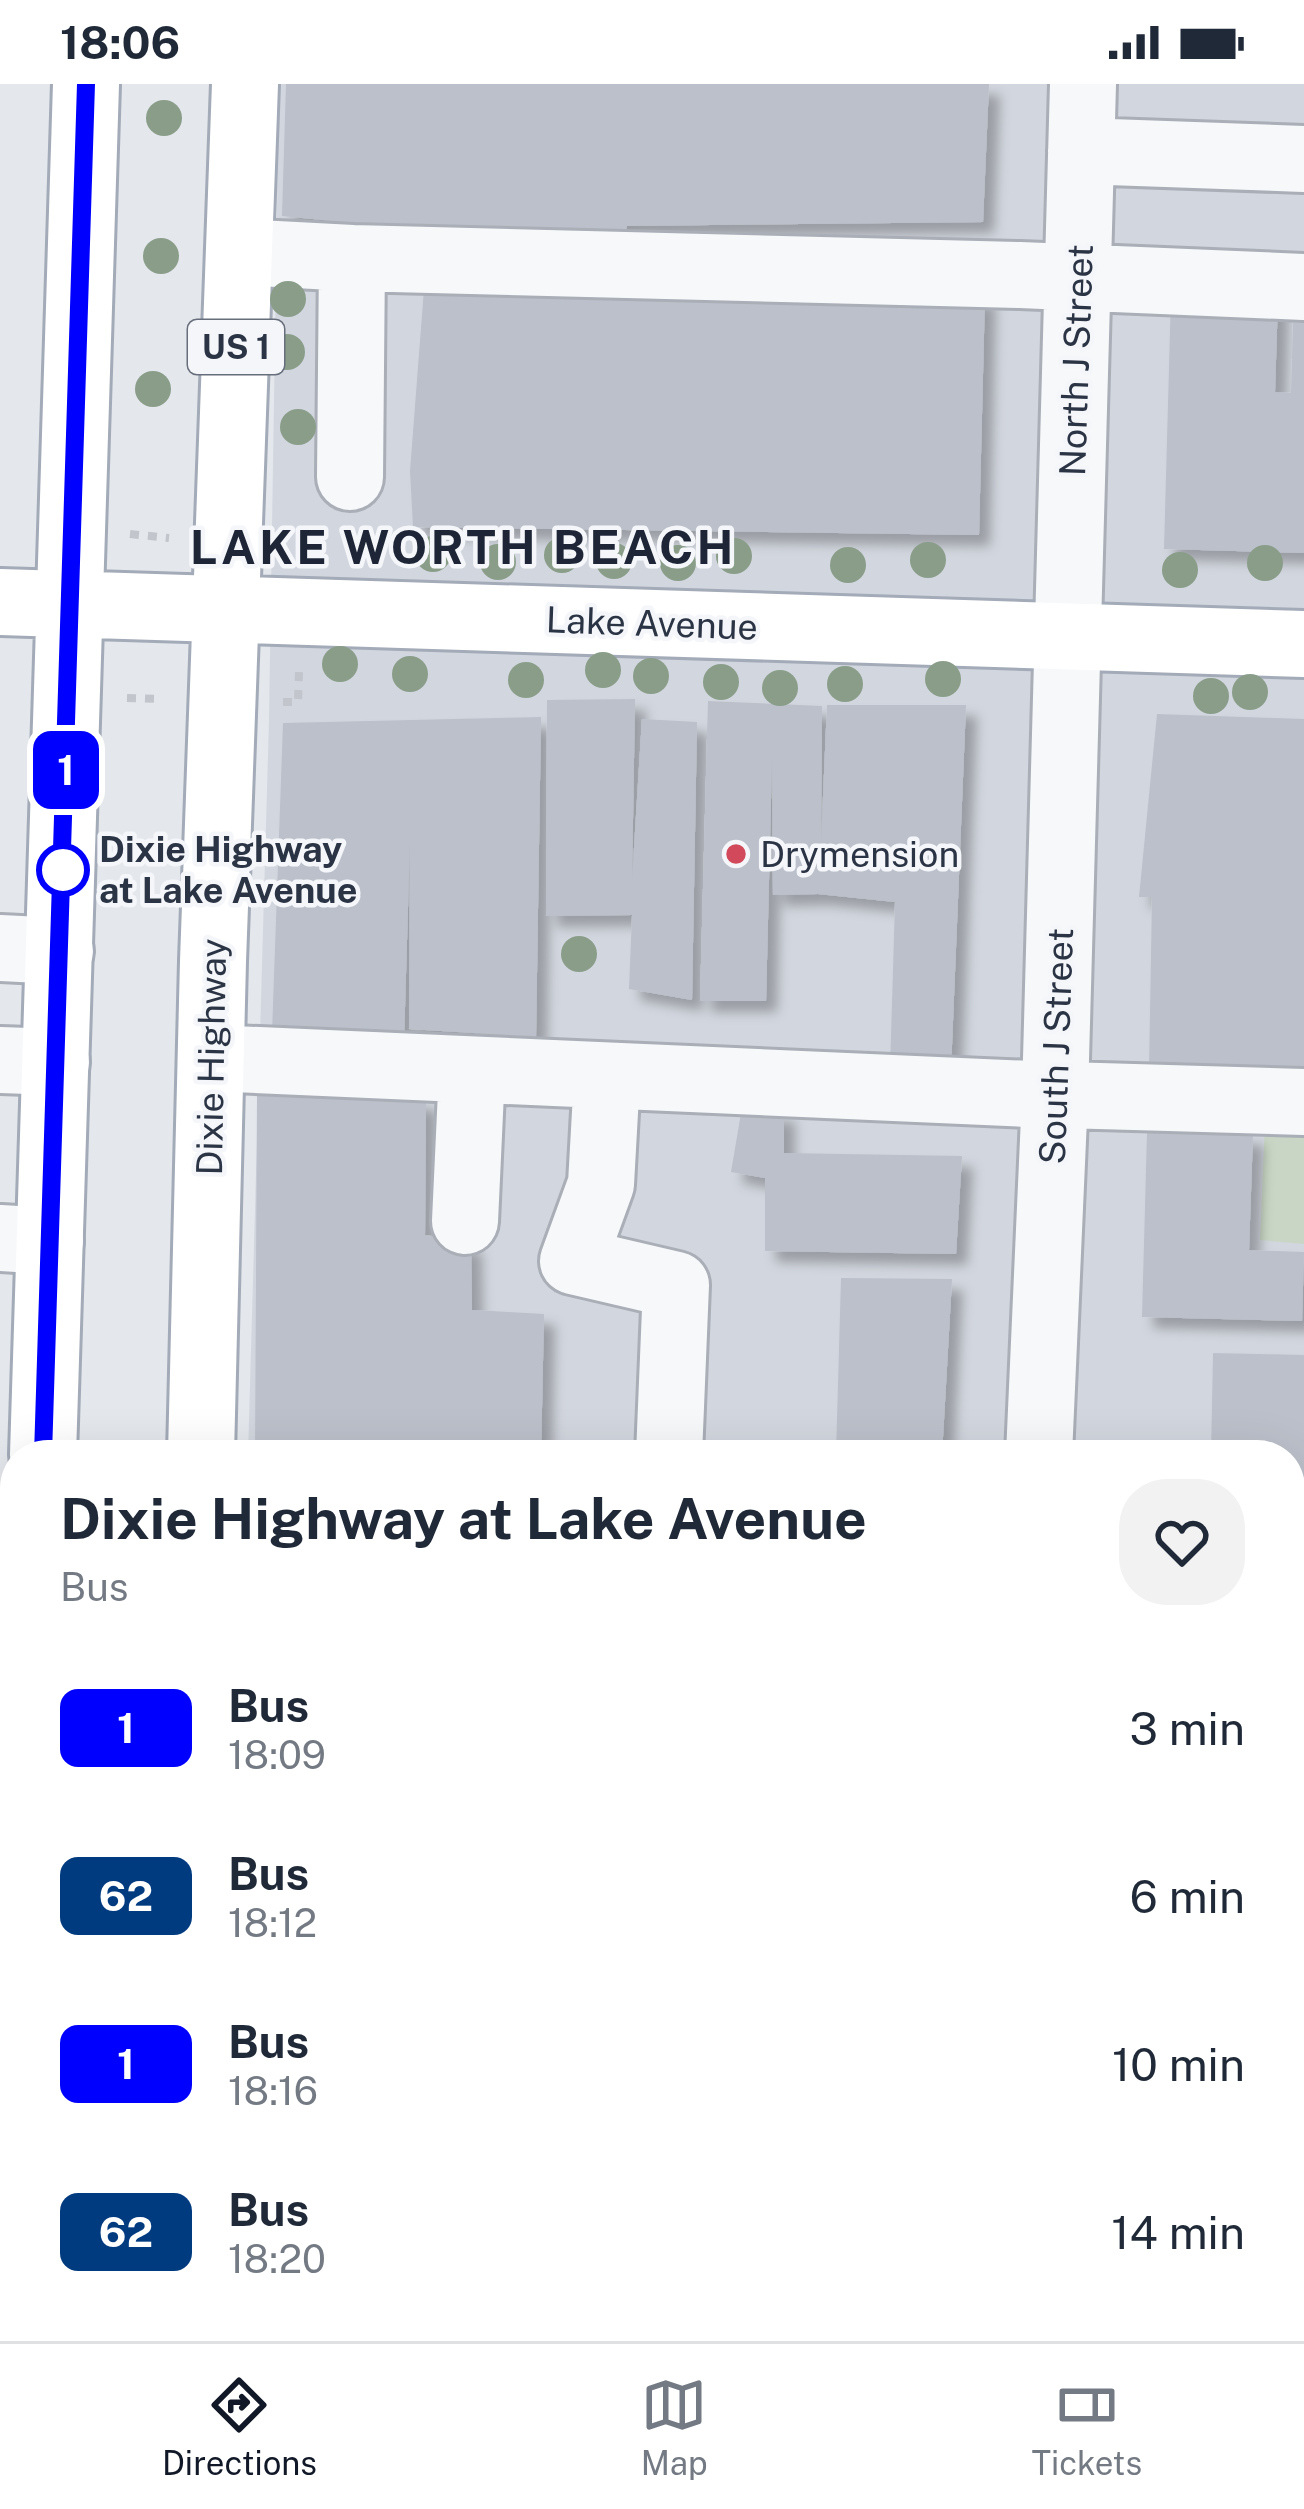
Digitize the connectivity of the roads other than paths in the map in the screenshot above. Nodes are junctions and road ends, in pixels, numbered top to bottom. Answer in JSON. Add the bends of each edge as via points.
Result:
{"nodes":[{"id":1,"x":86,"y":84,"type":"edge"},
{"id":2,"x":245,"y":84,"type":"edge"},
{"id":3,"x":1083,"y":84,"type":"edge"},
{"id":4,"x":1082,"y":151,"type":"junction"},
{"id":5,"x":1304,"y":160,"type":"edge"},
{"id":6,"x":239,"y":252,"type":"junction"},
{"id":7,"x":352,"y":258,"type":"junction"},
{"id":8,"x":1078,"y":278,"type":"junction"},
{"id":9,"x":1304,"y":287,"type":"edge"},
{"id":10,"x":350,"y":477,"type":"dead end"},
{"id":11,"x":0,"y":602,"type":"edge"},
{"id":12,"x":71,"y":605,"type":"junction"},
{"id":13,"x":226,"y":610,"type":"junction"},
{"id":14,"x":1068,"y":636,"type":"junction"},
{"id":15,"x":1304,"y":644,"type":"edge"},
{"id":16,"x":30,"y":949,"type":"edge"},
{"id":17,"x":211,"y":1058,"type":"junction"},
{"id":18,"x":28,"y":1061,"type":"edge"},
{"id":19,"x":472,"y":1070,"type":"junction"},
{"id":20,"x":607,"y":1076,"type":"junction"},
{"id":21,"x":1055,"y":1095,"type":"junction"},
{"id":22,"x":1304,"y":1102,"type":"edge"},
{"id":23,"x":465,"y":1221,"type":"dead end"},
{"id":24,"x":25,"y":1239,"type":"edge"},
{"id":25,"x":29,"y":1440,"type":"edge"},
{"id":26,"x":201,"y":1440,"type":"edge"},
{"id":27,"x":670,"y":1440,"type":"edge"},
{"id":28,"x":1040,"y":1440,"type":"edge"}],
"edges":[{"from":1,"to":12,"type":"main road"},
{"from":2,"to":6,"type":"main road","name":"Dixie Highway","number":"US 1"},
{"from":3,"to":4,"type":"street","name":"North J Street"},
{"from":4,"to":5,"type":"street"},
{"from":4,"to":8,"type":"street","name":"North J Street"},
{"from":6,"to":7,"type":"street"},
{"from":6,"to":13,"type":"main road","name":"Dixie Highway","number":"US 1"},
{"from":7,"to":8,"type":"street"},
{"from":7,"to":10,"type":"street"},
{"from":8,"to":9,"type":"street"},
{"from":8,"to":14,"type":"street","name":"North J Street"},
{"from":11,"to":12,"type":"main road","name":"Lake Avenue"},
{"from":12,"to":13,"type":"main road","name":"Lake Avenue"},
{"from":12,"to":16,"type":"main road"},
{"from":13,"to":14,"type":"main road","name":"Lake Avenue"},
{"from":13,"to":17,"type":"main road","name":"Dixie Highway","number":"US 1"},
{"from":14,"to":15,"type":"main road","name":"Lake Avenue"},
{"from":14,"to":21,"type":"street","name":"South J Street"},
{"from":16,"to":18,"type":"main road"},
{"from":17,"to":19,"type":"street"},
{"from":17,"to":26,"type":"main road","name":"Dixie Highway","number":"US 1"},
{"from":18,"to":24,"type":"main road"},
{"from":19,"to":20,"type":"street"},
{"from":19,"to":23,"type":"street"},
{"from":20,"to":21,"type":"street"},
{"from":20,"to":27,"type":"street","via":[[601,1184],[573,1261],[676,1285]]},
{"from":21,"to":22,"type":"street"},
{"from":21,"to":28,"type":"street","name":"South J Street"},
{"from":24,"to":25,"type":"main road"}]}
